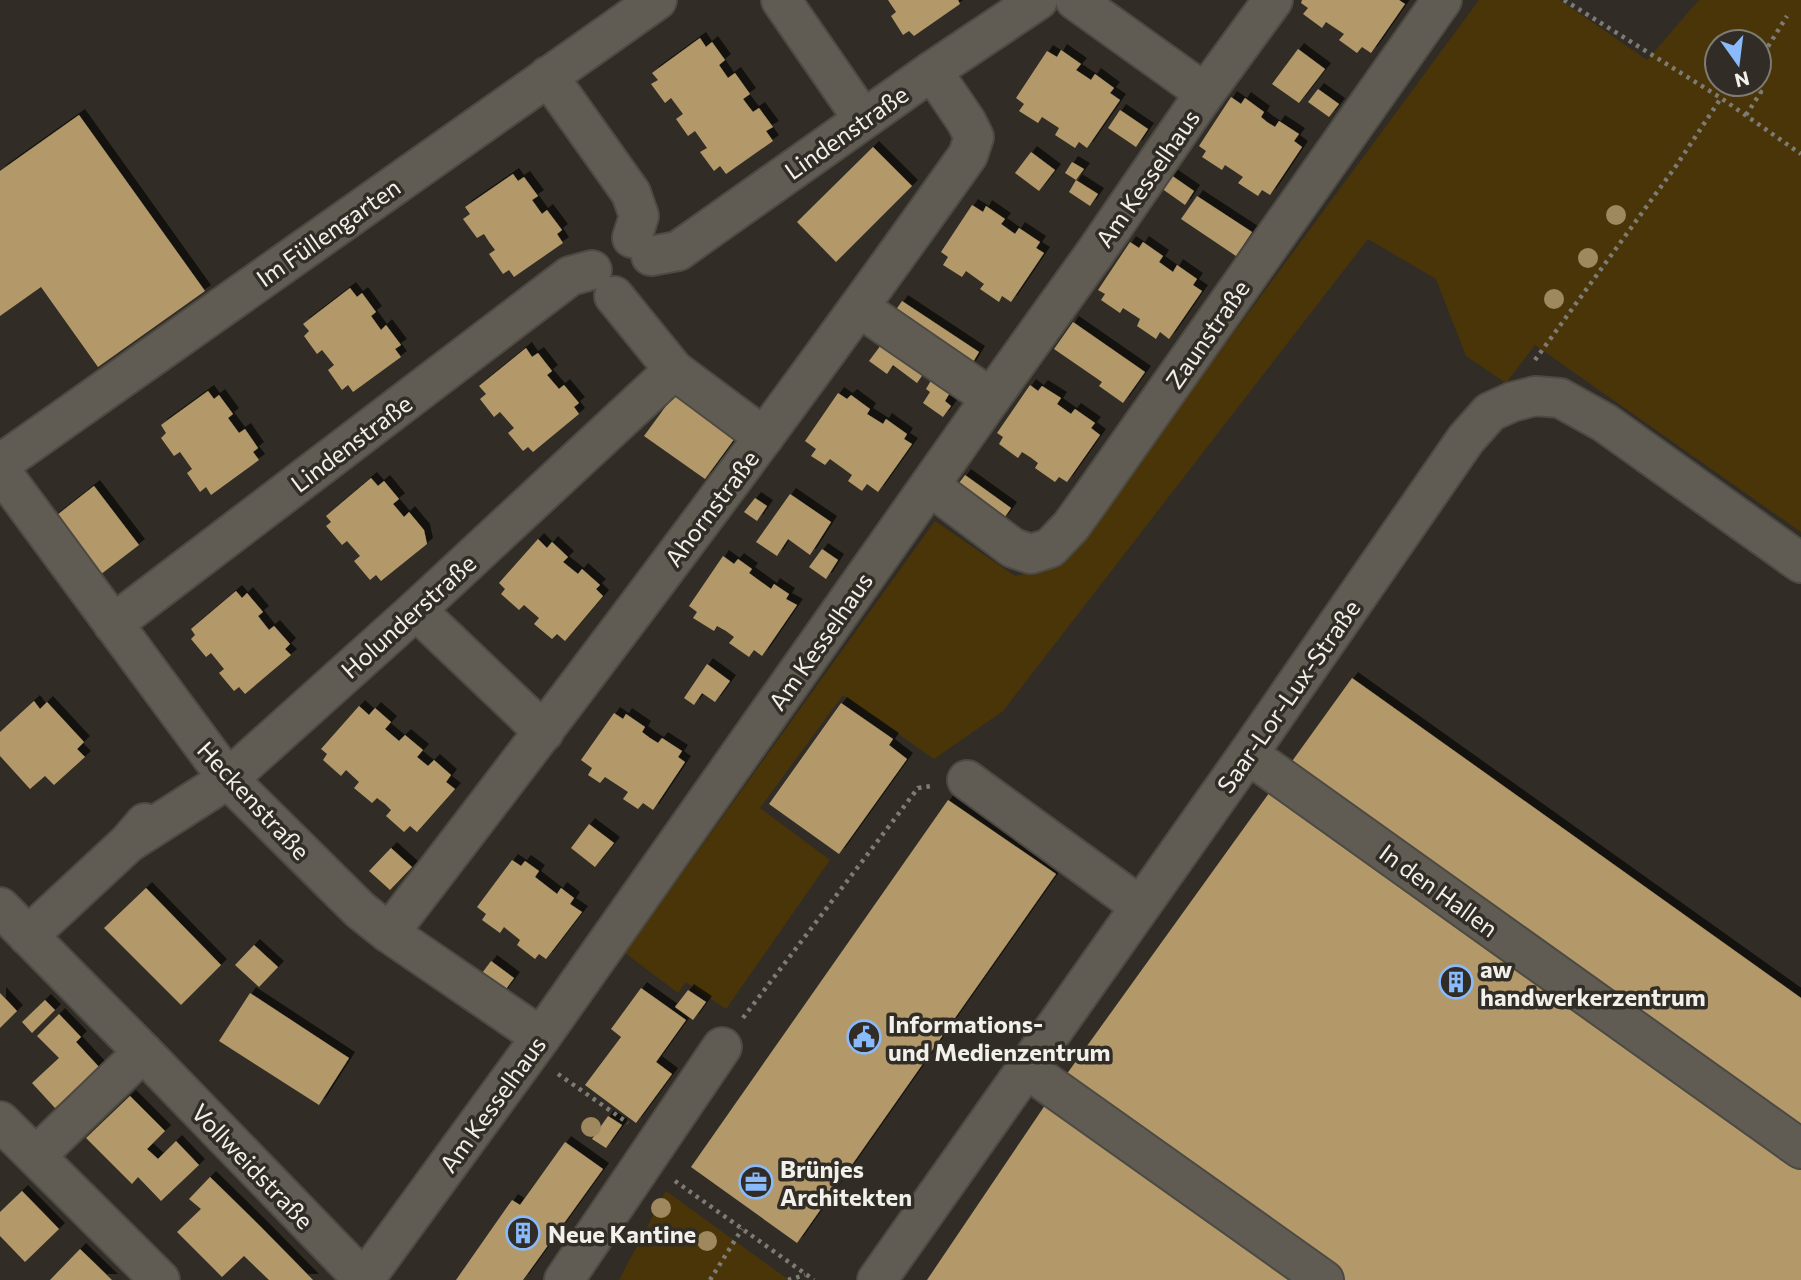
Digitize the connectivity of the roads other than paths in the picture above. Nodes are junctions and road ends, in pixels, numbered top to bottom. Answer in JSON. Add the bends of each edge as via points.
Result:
{"nodes":[{"id":1,"x":657,"y":0,"type":"edge"},
{"id":2,"x":781,"y":0,"type":"edge"},
{"id":3,"x":1038,"y":0,"type":"edge"},
{"id":4,"x":1075,"y":0,"type":"edge"},
{"id":5,"x":1272,"y":0,"type":"edge"},
{"id":6,"x":1442,"y":0,"type":"edge"},
{"id":7,"x":932,"y":71,"type":"junction"},
{"id":8,"x":548,"y":76,"type":"junction"},
{"id":9,"x":1205,"y":93,"type":"junction"},
{"id":10,"x":863,"y":119,"type":"junction"},
{"id":11,"x":642,"y":247,"type":"junction"},
{"id":12,"x":603,"y":283,"type":"junction"},
{"id":13,"x":860,"y":308,"type":"junction"},
{"id":14,"x":674,"y":370,"type":"junction"},
{"id":15,"x":990,"y":398,"type":"junction"},
{"id":16,"x":764,"y":437,"type":"junction"},
{"id":17,"x":0,"y":464,"type":"edge"},
{"id":18,"x":0,"y":470,"type":"edge"},
{"id":19,"x":930,"y":486,"type":"junction"},
{"id":20,"x":1801,"y":563,"type":"edge"},
{"id":21,"x":416,"y":610,"type":"junction"},
{"id":22,"x":113,"y":624,"type":"junction"},
{"id":23,"x":544,"y":732,"type":"junction"},
{"id":24,"x":1248,"y":754,"type":"junction"},
{"id":25,"x":218,"y":766,"type":"junction"},
{"id":26,"x":967,"y":780,"type":"road end"},
{"id":27,"x":1140,"y":906,"type":"junction"},
{"id":28,"x":12,"y":930,"type":"edge"},
{"id":29,"x":389,"y":933,"type":"junction"},
{"id":30,"x":535,"y":1045,"type":"junction"},
{"id":31,"x":722,"y":1047,"type":"road end"},
{"id":32,"x":143,"y":1052,"type":"junction"},
{"id":33,"x":1027,"y":1069,"type":"junction"},
{"id":34,"x":0,"y":1121,"type":"edge"},
{"id":35,"x":1801,"y":1149,"type":"edge"},
{"id":36,"x":36,"y":1156,"type":"junction"},
{"id":37,"x":160,"y":1280,"type":"edge"},
{"id":38,"x":364,"y":1280,"type":"edge"},
{"id":39,"x":564,"y":1280,"type":"edge"},
{"id":40,"x":877,"y":1280,"type":"edge"},
{"id":41,"x":1324,"y":1280,"type":"edge"}],
"edges":[{"from":1,"to":8,"type":"street","name":"Im Füllengarten"},
{"from":2,"to":10,"type":"street"},
{"from":3,"to":7,"type":"street","name":"Lindenstraße"},
{"from":4,"to":9,"type":"street"},
{"from":5,"to":9,"type":"street","name":"Am Kesselhaus"},
{"from":6,"to":19,"type":"street","name":"Zaunstraße","via":[[1094,494],[1050,548],[1031,554],[1013,548]]},
{"from":7,"to":10,"type":"street","name":"Lindenstraße"},
{"from":7,"to":13,"type":"street","name":"Ahornstraße","via":[[974,137],[968,155]]},
{"from":8,"to":11,"type":"street","via":[[631,193]]},
{"from":8,"to":17,"type":"street","name":"Im Füllengarten"},
{"from":9,"to":15,"type":"street","name":"Am Kesselhaus"},
{"from":10,"to":11,"type":"street","name":"Lindenstraße","via":[[678,251]]},
{"from":11,"to":12,"type":"street","via":[[617,237],[604,243],[595,255]]},
{"from":11,"to":12,"type":"street","via":[[652,272],[645,287],[631,296]]},
{"from":12,"to":14,"type":"street"},
{"from":12,"to":22,"type":"street","name":"Lindenstraße","via":[[570,276]]},
{"from":13,"to":15,"type":"street"},
{"from":13,"to":16,"type":"street","name":"Ahornstraße"},
{"from":14,"to":16,"type":"street"},
{"from":14,"to":21,"type":"street","name":"Holunderstraße"},
{"from":15,"to":19,"type":"street","name":"Am Kesselhaus"},
{"from":16,"to":23,"type":"street","name":"Ahornstraße"},
{"from":18,"to":22,"type":"street","name":"Heckenstraße"},
{"from":19,"to":30,"type":"street","name":"Am Kesselhaus"},
{"from":20,"to":24,"type":"street","name":"Saar-Lor-Lux-Straße","via":[[1581,408],[1560,398],[1512,402],[1490,412],[1466,439]]},
{"from":21,"to":23,"type":"street"},
{"from":21,"to":25,"type":"street","name":"Holunderstraße"},
{"from":22,"to":25,"type":"street","name":"Heckenstraße"},
{"from":23,"to":29,"type":"street","name":"Ahornstraße"},
{"from":24,"to":27,"type":"street","name":"Saar-Lor-Lux-Straße"},
{"from":24,"to":35,"type":"street","name":"In den Hallen"},
{"from":25,"to":28,"type":"street","name":"Holunderstraße","via":[[128,843]]},
{"from":25,"to":29,"type":"street","name":"Heckenstraße","via":[[360,910]]},
{"from":26,"to":27,"type":"street"},
{"from":27,"to":33,"type":"street","name":"Saar-Lor-Lux-Straße"},
{"from":28,"to":32,"type":"street","name":"Vollweidstraße"},
{"from":29,"to":30,"type":"street","name":"Heckenstraße"},
{"from":30,"to":38,"type":"street","name":"Am Kesselhaus"},
{"from":31,"to":39,"type":"street"},
{"from":32,"to":36,"type":"street"},
{"from":32,"to":38,"type":"street","name":"Vollweidstraße"},
{"from":33,"to":40,"type":"street","name":"Saar-Lor-Lux-Straße"},
{"from":33,"to":41,"type":"street"},
{"from":34,"to":36,"type":"street"},
{"from":36,"to":37,"type":"street"}]}
